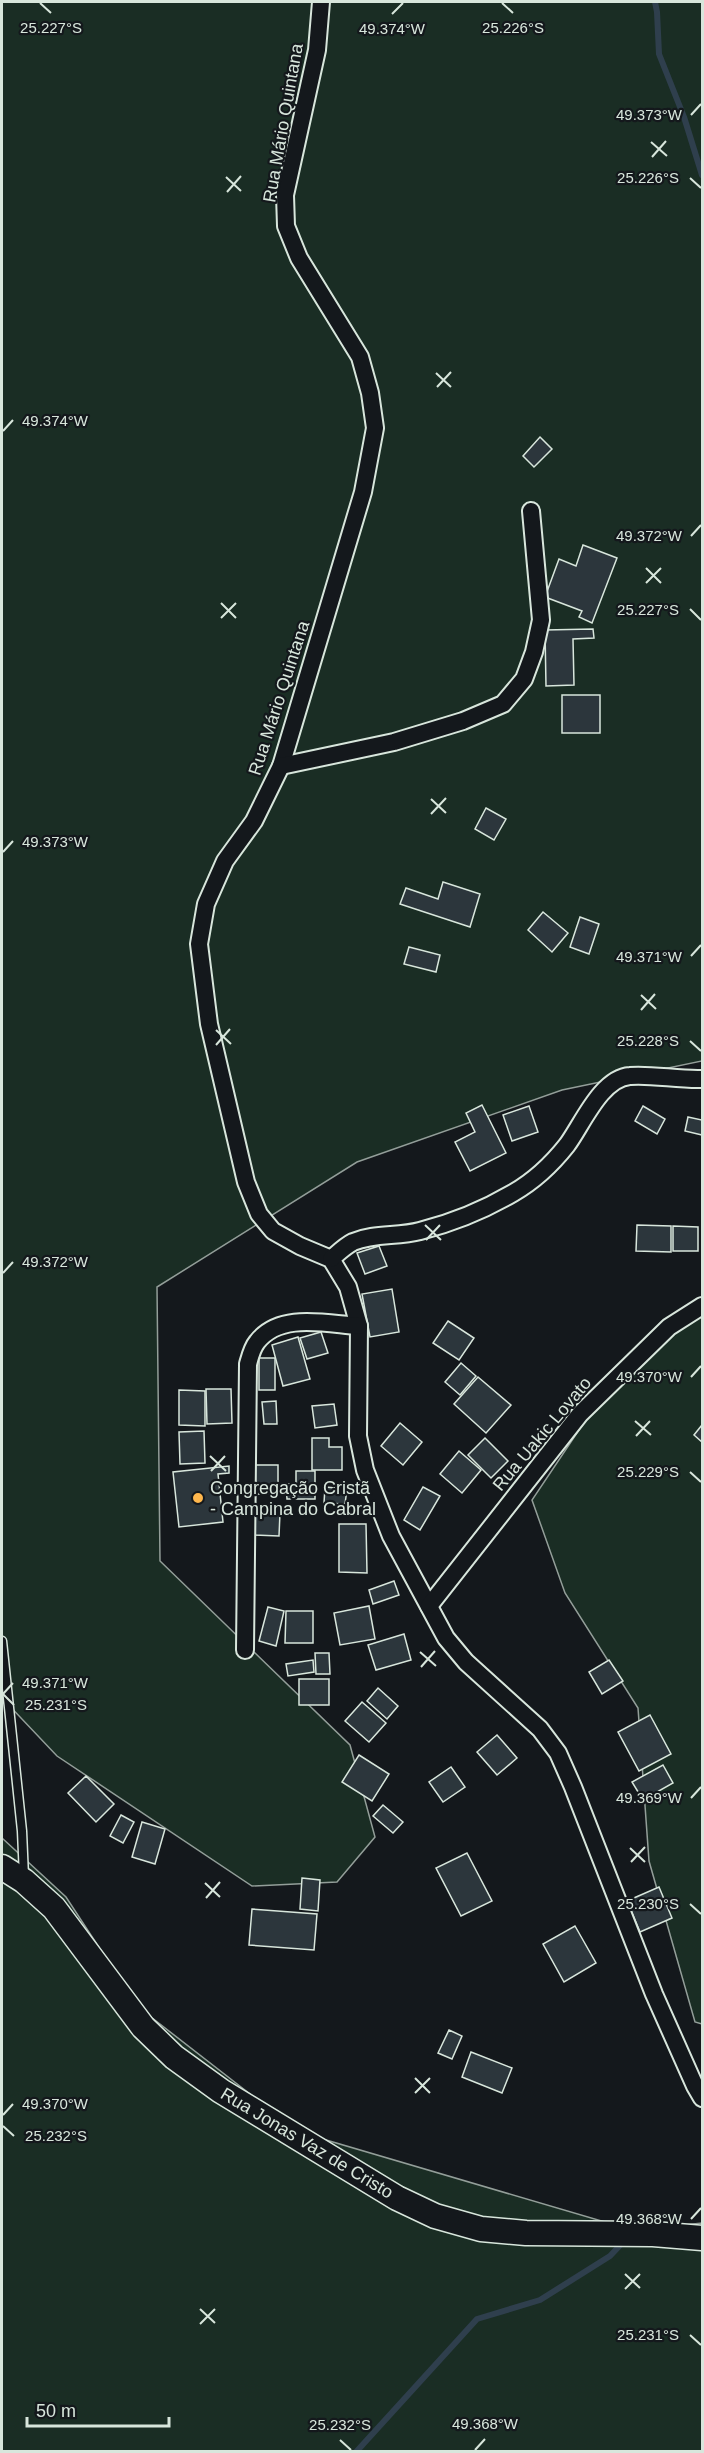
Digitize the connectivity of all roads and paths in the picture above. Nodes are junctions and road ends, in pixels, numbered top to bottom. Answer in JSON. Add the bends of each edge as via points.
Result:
{"nodes":[{"id":1,"x":321,"y":2,"type":"edge"},
{"id":2,"x":531,"y":511,"type":"dead end"},
{"id":3,"x":281,"y":766,"type":"junction"},
{"id":4,"x":702,"y":1079,"type":"edge"},
{"id":5,"x":331,"y":1259,"type":"junction"},
{"id":6,"x":702,"y":1306,"type":"edge"},
{"id":7,"x":359,"y":1326,"type":"junction"},
{"id":8,"x":429,"y":1606,"type":"junction"},
{"id":9,"x":2,"y":1641,"type":"edge"},
{"id":10,"x":245,"y":1650,"type":"dead end"},
{"id":11,"x":2,"y":1867,"type":"edge"},
{"id":12,"x":24,"y":1881,"type":"junction"},
{"id":13,"x":702,"y":2098,"type":"edge"},
{"id":14,"x":702,"y":2238,"type":"edge"}],
"edges":[{"from":1,"to":3,"type":"street","name":"Rua Mário Quintana","via":[[317,50],[285,195],[286,226],[299,258],[360,357],[375,428],[363,492]]},
{"from":2,"to":3,"type":"street","via":[[541,620],[524,679],[503,704],[394,742]]},
{"from":3,"to":5,"type":"street","name":"Rua Mário Quintana","via":[[254,820],[225,861],[206,903],[199,944],[209,1024],[246,1182],[259,1214],[273,1231]]},
{"from":4,"to":5,"type":"street","via":[[628,1076],[614,1082],[600,1094],[567,1145],[547,1167],[513,1193],[456,1220],[418,1232],[368,1237],[351,1243]]},
{"from":5,"to":7,"type":"street","via":[[348,1287]]},
{"from":6,"to":8,"type":"street","name":"Rua Uakic Lovato","via":[[669,1326],[580,1414]]},
{"from":7,"to":8,"type":"street","via":[[358,1436],[365,1470],[391,1536]]},
{"from":7,"to":10,"type":"street","via":[[291,1322],[270,1330],[256,1343],[248,1364]]},
{"from":8,"to":13,"type":"street","via":[[446,1638],[466,1662],[540,1729],[558,1753],[654,1994]]},
{"from":9,"to":12,"type":"lane"},
{"from":11,"to":12,"type":"street","name":"Rua Jonas Vaz de Cristo"},
{"from":12,"to":14,"type":"street","name":"Rua Jonas Vaz de Cristo","via":[[54,1908],[143,2027],[174,2057],[221,2091],[397,2198],[435,2216],[481,2229],[526,2234]]}]}
